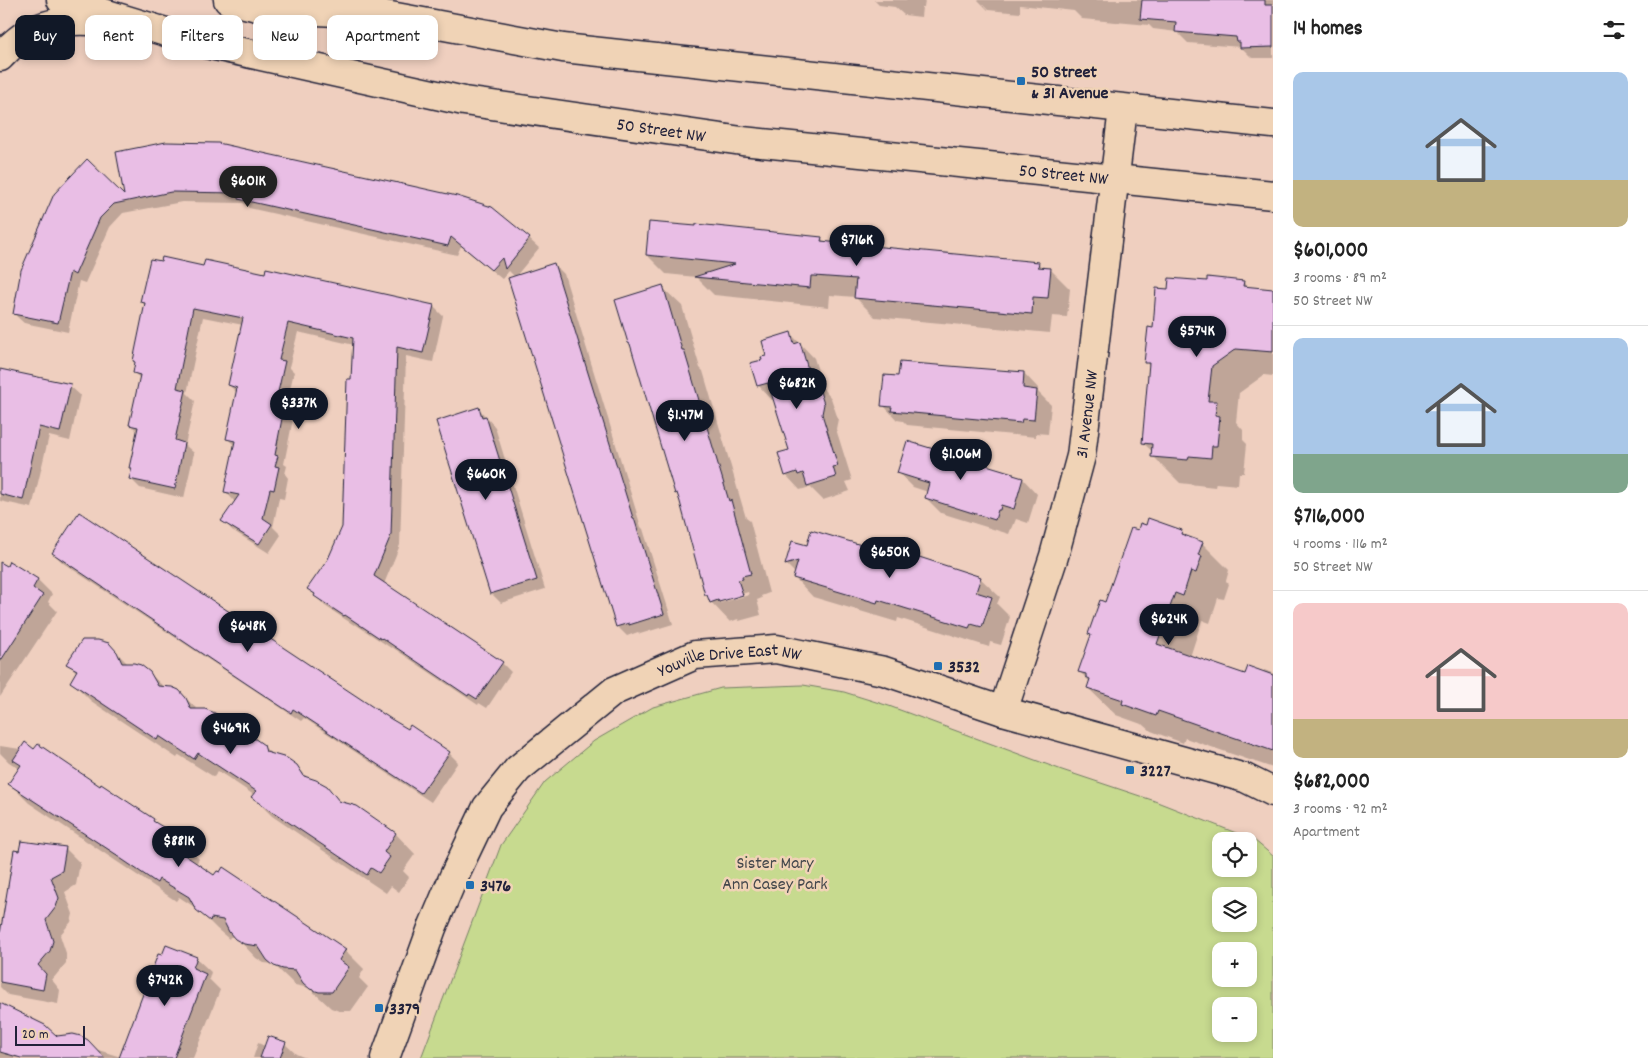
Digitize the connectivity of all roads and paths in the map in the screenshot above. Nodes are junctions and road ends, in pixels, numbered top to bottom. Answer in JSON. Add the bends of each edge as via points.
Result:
{"nodes":[{"id":1,"x":61,"y":0,"type":"edge"},
{"id":2,"x":228,"y":0,"type":"edge"},
{"id":3,"x":314,"y":0,"type":"edge"},
{"id":4,"x":109,"y":15,"type":"edge"},
{"id":5,"x":385,"y":15,"type":"joint"},
{"id":6,"x":85,"y":20,"type":"edge"},
{"id":7,"x":438,"y":25,"type":"edge"},
{"id":8,"x":152,"y":28,"type":"edge"},
{"id":9,"x":0,"y":57,"type":"edge"},
{"id":10,"x":1123,"y":109,"type":"junction"},
{"id":11,"x":1273,"y":124,"type":"edge"},
{"id":12,"x":1115,"y":179,"type":"junction"},
{"id":13,"x":1273,"y":195,"type":"edge"},
{"id":14,"x":1003,"y":711,"type":"junction"},
{"id":15,"x":1273,"y":792,"type":"edge"},
{"id":16,"x":385,"y":1058,"type":"edge"}],
"edges":[{"from":1,"to":4,"type":"main road","name":"50 Street NW"},
{"from":2,"to":5,"type":"main road","via":[[261,8]]},
{"from":3,"to":5,"type":"main road"},
{"from":6,"to":9,"type":"main road","via":[[52,23],[26,34]]},
{"from":7,"to":10,"type":"main road","via":[[563,48]]},
{"from":8,"to":12,"type":"main road","name":"50 Street NW","via":[[202,43],[464,101],[742,141]]},
{"from":10,"to":11,"type":"main road"},
{"from":10,"to":12,"type":"main road","name":"31 Avenue NW"},
{"from":12,"to":13,"type":"main road","name":"50 Street NW"},
{"from":12,"to":14,"type":"main road","name":"31 Avenue NW","via":[[1081,456],[1054,556]]},
{"from":14,"to":15,"type":"main road","name":"Youville Drive East NW","via":[[1245,778]]},
{"from":14,"to":16,"type":"main road","name":"Youville Drive East NW","via":[[884,671],[776,649],[695,656],[614,691],[518,769],[487,807],[432,928]]}]}
